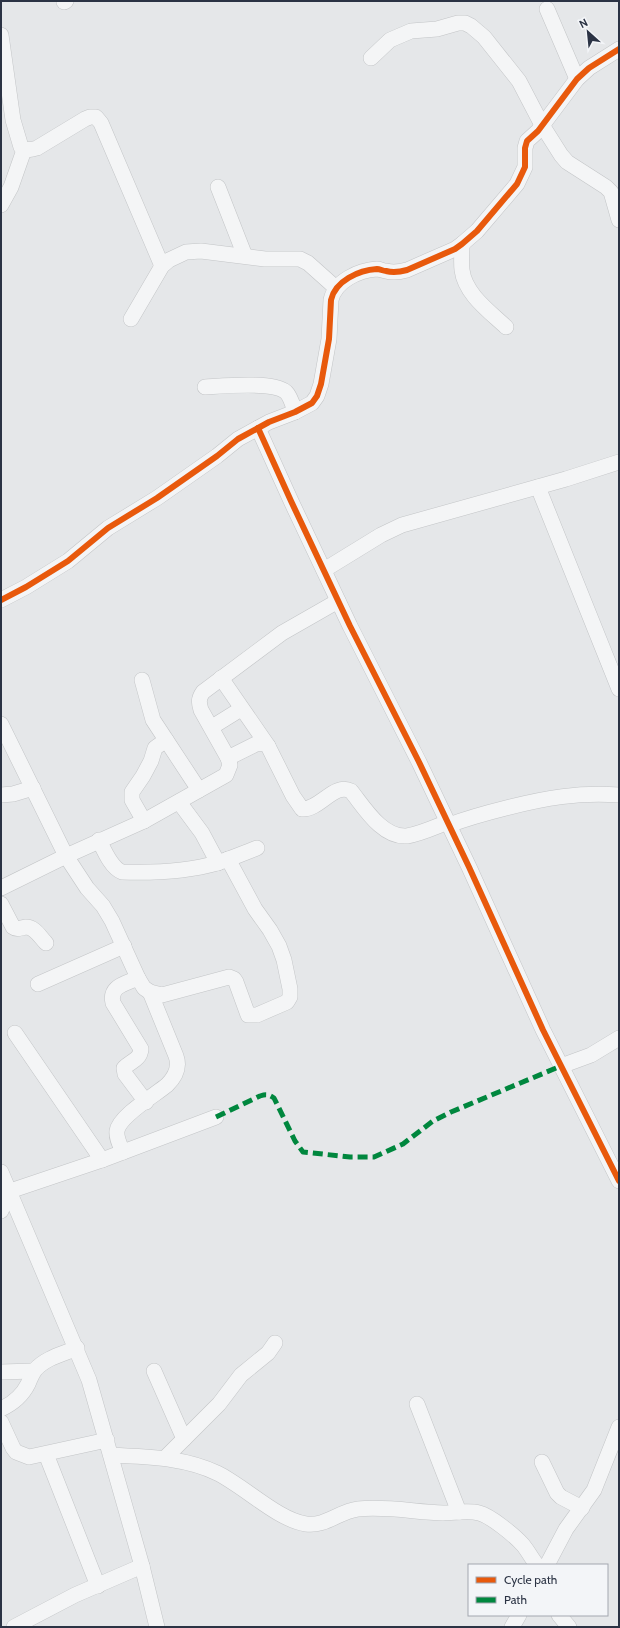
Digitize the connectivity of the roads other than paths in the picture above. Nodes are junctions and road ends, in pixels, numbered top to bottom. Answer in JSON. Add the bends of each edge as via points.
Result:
{"nodes":[{"id":1,"x":547,"y":9,"type":"dead end"},
{"id":2,"x":1,"y":35,"type":"edge"},
{"id":3,"x":619,"y":49,"type":"edge"},
{"id":4,"x":371,"y":58,"type":"dead end"},
{"id":5,"x":577,"y":79,"type":"junction"},
{"id":6,"x":542,"y":125,"type":"junction"},
{"id":7,"x":24,"y":150,"type":"junction"},
{"id":8,"x":218,"y":187,"type":"dead end"},
{"id":9,"x":1,"y":205,"type":"edge"},
{"id":10,"x":619,"y":220,"type":"edge"},
{"id":11,"x":462,"y":244,"type":"junction"},
{"id":12,"x":245,"y":256,"type":"junction"},
{"id":13,"x":162,"y":266,"type":"junction"},
{"id":14,"x":336,"y":288,"type":"junction"},
{"id":15,"x":131,"y":319,"type":"dead end"},
{"id":16,"x":506,"y":327,"type":"dead end"},
{"id":17,"x":206,"y":387,"type":"dead end"},
{"id":18,"x":295,"y":412,"type":"junction"},
{"id":19,"x":258,"y":428,"type":"junction"},
{"id":20,"x":619,"y":462,"type":"edge"},
{"id":21,"x":538,"y":487,"type":"junction"},
{"id":22,"x":324,"y":570,"type":"junction"},
{"id":23,"x":1,"y":600,"type":"edge"},
{"id":24,"x":338,"y":601,"type":"junction"},
{"id":25,"x":221,"y":678,"type":"junction"},
{"id":26,"x":142,"y":680,"type":"dead end"},
{"id":27,"x":619,"y":689,"type":"edge"},
{"id":28,"x":241,"y":708,"type":"junction"},
{"id":29,"x":1,"y":724,"type":"edge"},
{"id":30,"x":212,"y":728,"type":"junction"},
{"id":31,"x":166,"y":740,"type":"junction"},
{"id":32,"x":268,"y":746,"type":"junction"},
{"id":33,"x":228,"y":758,"type":"junction"},
{"id":34,"x":33,"y":788,"type":"junction"},
{"id":35,"x":199,"y":790,"type":"junction"},
{"id":36,"x":619,"y":794,"type":"edge"},
{"id":37,"x":1,"y":795,"type":"edge"},
{"id":38,"x":179,"y":802,"type":"junction"},
{"id":39,"x":144,"y":820,"type":"junction"},
{"id":40,"x":449,"y":824,"type":"junction"},
{"id":41,"x":99,"y":840,"type":"junction"},
{"id":42,"x":257,"y":848,"type":"dead end"},
{"id":43,"x":66,"y":856,"type":"junction"},
{"id":44,"x":223,"y":861,"type":"junction"},
{"id":45,"x":1,"y":888,"type":"edge"},
{"id":46,"x":1,"y":904,"type":"edge"},
{"id":47,"x":46,"y":943,"type":"dead end"},
{"id":48,"x":124,"y":946,"type":"junction"},
{"id":49,"x":138,"y":978,"type":"junction"},
{"id":50,"x":38,"y":984,"type":"dead end"},
{"id":51,"x":150,"y":992,"type":"junction"},
{"id":52,"x":16,"y":1033,"type":"dead end"},
{"id":53,"x":619,"y":1038,"type":"edge"},
{"id":54,"x":561,"y":1066,"type":"junction"},
{"id":55,"x":146,"y":1102,"type":"junction"},
{"id":56,"x":216,"y":1117,"type":"dead end"},
{"id":57,"x":123,"y":1152,"type":"junction"},
{"id":58,"x":102,"y":1160,"type":"junction"},
{"id":59,"x":1,"y":1172,"type":"edge"},
{"id":60,"x":619,"y":1181,"type":"edge"},
{"id":61,"x":10,"y":1191,"type":"junction"},
{"id":62,"x":1,"y":1212,"type":"edge"},
{"id":63,"x":275,"y":1343,"type":"dead end"},
{"id":64,"x":77,"y":1348,"type":"junction"},
{"id":65,"x":33,"y":1371,"type":"junction"},
{"id":66,"x":154,"y":1371,"type":"dead end"},
{"id":67,"x":1,"y":1372,"type":"edge"},
{"id":68,"x":417,"y":1404,"type":"dead end"},
{"id":69,"x":1,"y":1409,"type":"edge"},
{"id":70,"x":1,"y":1422,"type":"edge"},
{"id":71,"x":619,"y":1427,"type":"edge"},
{"id":72,"x":184,"y":1439,"type":"junction"},
{"id":73,"x":107,"y":1440,"type":"junction"},
{"id":74,"x":46,"y":1454,"type":"junction"},
{"id":75,"x":111,"y":1455,"type":"junction"},
{"id":76,"x":165,"y":1458,"type":"junction"},
{"id":77,"x":542,"y":1462,"type":"dead end"},
{"id":78,"x":582,"y":1508,"type":"junction"},
{"id":79,"x":459,"y":1512,"type":"junction"},
{"id":80,"x":536,"y":1564,"type":"edge"},
{"id":81,"x":548,"y":1564,"type":"edge"},
{"id":82,"x":142,"y":1566,"type":"junction"},
{"id":83,"x":98,"y":1586,"type":"junction"},
{"id":84,"x":518,"y":1616,"type":"edge"},
{"id":85,"x":560,"y":1616,"type":"edge"},
{"id":86,"x":14,"y":1627,"type":"edge"},
{"id":87,"x":157,"y":1627,"type":"edge"},
{"id":88,"x":512,"y":1627,"type":"edge"},
{"id":89,"x":569,"y":1627,"type":"edge"}],
"edges":[{"from":1,"to":5,"type":"street"},
{"from":2,"to":7,"type":"street","via":[[13,120],[20,147]]},
{"from":3,"to":5,"type":"street"},
{"from":4,"to":6,"type":"street","via":[[397,36],[411,31],[465,23],[478,32],[512,71]]},
{"from":5,"to":6,"type":"street"},
{"from":6,"to":10,"type":"street","via":[[567,162],[611,192]]},
{"from":6,"to":11,"type":"street","via":[[527,141],[525,167],[517,184],[477,231]]},
{"from":7,"to":9,"type":"street"},
{"from":7,"to":13,"type":"street","via":[[37,148],[84,119],[96,117],[101,123]]},
{"from":8,"to":12,"type":"street"},
{"from":11,"to":14,"type":"street","via":[[407,270],[373,270],[348,278]]},
{"from":11,"to":16,"type":"street","via":[[462,271],[468,287]]},
{"from":12,"to":13,"type":"street","via":[[201,251],[186,252]]},
{"from":12,"to":14,"type":"street","via":[[265,260],[300,259]]},
{"from":13,"to":15,"type":"street"},
{"from":14,"to":18,"type":"street","via":[[331,300],[329,339],[321,384],[312,403]]},
{"from":17,"to":18,"type":"street","via":[[273,387],[286,392]]},
{"from":18,"to":19,"type":"street"},
{"from":19,"to":22,"type":"street"},
{"from":19,"to":23,"type":"street","via":[[108,528],[68,561]]},
{"from":20,"to":21,"type":"street"},
{"from":21,"to":22,"type":"street","via":[[402,525]]},
{"from":21,"to":27,"type":"street"},
{"from":22,"to":24,"type":"street"},
{"from":24,"to":25,"type":"street","via":[[292,626]]},
{"from":24,"to":40,"type":"street"},
{"from":25,"to":28,"type":"street"},
{"from":25,"to":30,"type":"street","via":[[199,697],[201,710]]},
{"from":26,"to":31,"type":"street","via":[[151,716]]},
{"from":28,"to":30,"type":"street"},
{"from":28,"to":32,"type":"street"},
{"from":29,"to":34,"type":"street"},
{"from":30,"to":33,"type":"street"},
{"from":31,"to":35,"type":"street"},
{"from":31,"to":39,"type":"street","via":[[155,748],[151,761],[132,792],[132,800]]},
{"from":32,"to":33,"type":"street","via":[[260,743]]},
{"from":32,"to":40,"type":"street","via":[[302,809],[311,808],[339,790],[347,788],[380,825],[393,834],[406,836]]},
{"from":33,"to":35,"type":"street","via":[[230,765],[226,775]]},
{"from":34,"to":37,"type":"street"},
{"from":34,"to":43,"type":"street"},
{"from":35,"to":38,"type":"street"},
{"from":36,"to":40,"type":"street","via":[[553,797]]},
{"from":38,"to":39,"type":"street"},
{"from":38,"to":44,"type":"street"},
{"from":39,"to":41,"type":"street"},
{"from":40,"to":54,"type":"street"},
{"from":41,"to":43,"type":"street"},
{"from":41,"to":44,"type":"street","via":[[112,864],[122,872],[158,872]]},
{"from":42,"to":44,"type":"street"},
{"from":43,"to":45,"type":"street"},
{"from":43,"to":48,"type":"street","via":[[87,888],[103,906]]},
{"from":44,"to":51,"type":"street","via":[[279,946],[290,996],[287,1002],[257,1016],[248,1015],[236,982],[229,977],[162,995]]},
{"from":46,"to":47,"type":"street","via":[[13,927],[33,928]]},
{"from":48,"to":49,"type":"street"},
{"from":48,"to":50,"type":"street"},
{"from":49,"to":51,"type":"street"},
{"from":49,"to":55,"type":"street","via":[[115,989],[112,998],[141,1049],[141,1055],[124,1068],[125,1074]]},
{"from":51,"to":55,"type":"street","via":[[178,1061],[176,1073],[171,1081]]},
{"from":52,"to":58,"type":"street"},
{"from":53,"to":54,"type":"street","via":[[591,1056]]},
{"from":54,"to":60,"type":"street"},
{"from":55,"to":57,"type":"street","via":[[119,1124],[118,1138]]},
{"from":56,"to":57,"type":"street"},
{"from":57,"to":58,"type":"street"},
{"from":58,"to":61,"type":"street"},
{"from":59,"to":61,"type":"street"},
{"from":61,"to":62,"type":"street"},
{"from":61,"to":64,"type":"street"},
{"from":63,"to":72,"type":"street","via":[[268,1353],[240,1375],[219,1404]]},
{"from":64,"to":65,"type":"street","via":[[43,1362]]},
{"from":64,"to":73,"type":"street"},
{"from":65,"to":67,"type":"street"},
{"from":65,"to":69,"type":"street","via":[[24,1391],[13,1403]]},
{"from":66,"to":72,"type":"street"},
{"from":68,"to":79,"type":"street"},
{"from":70,"to":74,"type":"street","via":[[16,1452],[29,1457]]},
{"from":71,"to":78,"type":"street","via":[[594,1490]]},
{"from":72,"to":76,"type":"street"},
{"from":73,"to":74,"type":"street"},
{"from":73,"to":75,"type":"street"},
{"from":74,"to":83,"type":"street"},
{"from":75,"to":76,"type":"street"},
{"from":75,"to":82,"type":"street"},
{"from":76,"to":79,"type":"street","via":[[217,1473],[277,1512],[294,1521],[307,1524],[326,1522],[358,1509]]},
{"from":77,"to":78,"type":"street","via":[[557,1493]]},
{"from":78,"to":81,"type":"street","via":[[566,1529]]},
{"from":79,"to":80,"type":"street","via":[[479,1513],[494,1522],[522,1545]]},
{"from":82,"to":83,"type":"street"},
{"from":82,"to":87,"type":"street"},
{"from":83,"to":86,"type":"street"},
{"from":84,"to":88,"type":"street"},
{"from":85,"to":89,"type":"street"}]}
